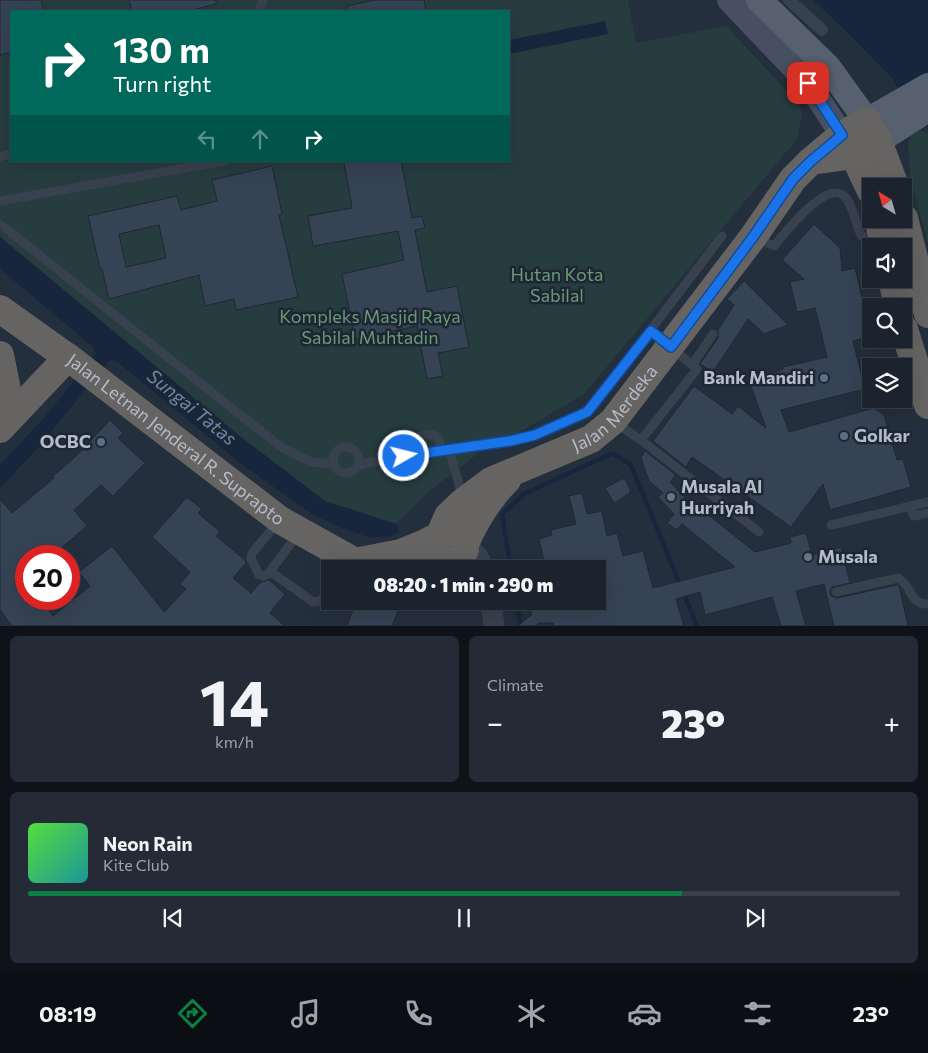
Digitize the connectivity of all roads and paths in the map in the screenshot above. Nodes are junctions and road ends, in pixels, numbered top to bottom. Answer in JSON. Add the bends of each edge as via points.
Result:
{"nodes":[{"id":1,"x":729,"y":0,"type":"edge"},
{"id":2,"x":759,"y":0,"type":"edge"},
{"id":3,"x":790,"y":0,"type":"edge"},
{"id":4,"x":822,"y":30,"type":"dead end"},
{"id":5,"x":928,"y":86,"type":"edge"},
{"id":6,"x":911,"y":111,"type":"edge"},
{"id":7,"x":872,"y":131,"type":"junction"},
{"id":8,"x":848,"y":145,"type":"junction"},
{"id":9,"x":218,"y":162,"type":"edge"},
{"id":10,"x":864,"y":178,"type":"edge"},
{"id":11,"x":893,"y":178,"type":"edge"},
{"id":12,"x":0,"y":201,"type":"edge"},
{"id":13,"x":0,"y":224,"type":"edge"},
{"id":14,"x":906,"y":228,"type":"edge"},
{"id":15,"x":882,"y":234,"type":"edge"},
{"id":16,"x":722,"y":236,"type":"dead end"},
{"id":17,"x":763,"y":241,"type":"junction"},
{"id":18,"x":0,"y":309,"type":"edge"},
{"id":19,"x":928,"y":314,"type":"edge"},
{"id":20,"x":713,"y":334,"type":"dead end"},
{"id":21,"x":661,"y":339,"type":"junction"},
{"id":22,"x":910,"y":348,"type":"edge"},
{"id":23,"x":0,"y":356,"type":"edge"},
{"id":24,"x":692,"y":365,"type":"junction"},
{"id":25,"x":81,"y":366,"type":"junction"},
{"id":26,"x":928,"y":405,"type":"edge"},
{"id":27,"x":6,"y":422,"type":"edge"},
{"id":28,"x":624,"y":429,"type":"junction"},
{"id":29,"x":641,"y":440,"type":"junction"},
{"id":30,"x":445,"y":450,"type":"junction"},
{"id":31,"x":404,"y":456,"type":"junction"},
{"id":32,"x":334,"y":464,"type":"junction"},
{"id":33,"x":359,"y":464,"type":"junction"},
{"id":34,"x":516,"y":470,"type":"junction"},
{"id":35,"x":464,"y":501,"type":"junction"},
{"id":36,"x":928,"y":502,"type":"edge"},
{"id":37,"x":910,"y":506,"type":"junction"},
{"id":38,"x":928,"y":513,"type":"edge"},
{"id":39,"x":831,"y":525,"type":"dead end"},
{"id":40,"x":290,"y":526,"type":"junction"},
{"id":41,"x":759,"y":532,"type":"dead end"},
{"id":42,"x":440,"y":535,"type":"junction"},
{"id":43,"x":457,"y":558,"type":"edge"},
{"id":44,"x":348,"y":560,"type":"edge"},
{"id":45,"x":362,"y":560,"type":"edge"},
{"id":46,"x":480,"y":560,"type":"edge"},
{"id":47,"x":270,"y":571,"type":"junction"},
{"id":48,"x":836,"y":592,"type":"dead end"},
{"id":49,"x":321,"y":600,"type":"edge"},
{"id":50,"x":928,"y":604,"type":"edge"}],
"edges":[{"from":1,"to":8,"type":"main road","via":[[808,83]]},
{"from":2,"to":7,"type":"main road","via":[[828,67]]},
{"from":3,"to":4,"type":"street"},
{"from":5,"to":6,"type":"main road"},
{"from":6,"to":7,"type":"main road"},
{"from":7,"to":8,"type":"highway","name":"Jalan Merdeka"},
{"from":7,"to":11,"type":"highway"},
{"from":8,"to":10,"type":"highway"},
{"from":8,"to":17,"type":"highway","name":"Jalan Merdeka","via":[[811,161],[793,179]]},
{"from":9,"to":12,"type":"lane"},
{"from":13,"to":32,"type":"lane","via":[[280,447],[311,462]]},
{"from":14,"to":19,"type":"highway"},
{"from":15,"to":17,"type":"lane","via":[[861,235],[848,201],[837,193],[819,199],[774,246]]},
{"from":16,"to":21,"type":"lane"},
{"from":17,"to":21,"type":"highway","name":"Jalan Merdeka"},
{"from":18,"to":25,"type":"highway","name":"Jalan Letnan Jenderal R. Suprapto"},
{"from":20,"to":24,"type":"lane"},
{"from":21,"to":24,"type":"lane"},
{"from":21,"to":28,"type":"highway","name":"Jalan Merdeka"},
{"from":21,"to":30,"type":"lane","via":[[587,412],[535,435]]},
{"from":22,"to":26,"type":"highway"},
{"from":23,"to":27,"type":"highway"},
{"from":24,"to":29,"type":"lane","via":[[697,369]]},
{"from":25,"to":27,"type":"highway"},
{"from":25,"to":40,"type":"highway","name":"Jalan Letnan Jenderal R. Suprapto"},
{"from":28,"to":29,"type":"lane"},
{"from":28,"to":34,"type":"highway","name":"Jalan Merdeka"},
{"from":29,"to":41,"type":"lane"},
{"from":30,"to":31,"type":"lane"},
{"from":30,"to":31,"type":"lane","via":[[436,436],[430,435],[408,440]]},
{"from":30,"to":35,"type":"lane"},
{"from":31,"to":33,"type":"lane"},
{"from":32,"to":33,"type":"lane","via":[[344,473],[353,471]]},
{"from":32,"to":33,"type":"lane","via":[[334,456],[342,447],[350,447],[357,452]]},
{"from":34,"to":35,"type":"highway","name":"Jalan Merdeka","via":[[490,481]]},
{"from":34,"to":43,"type":"highway","via":[[486,505]]},
{"from":35,"to":42,"type":"highway","name":"Jalan Merdeka","via":[[448,516]]},
{"from":36,"to":37,"type":"lane"},
{"from":37,"to":38,"type":"lane","via":[[914,516]]},
{"from":37,"to":39,"type":"lane"},
{"from":40,"to":44,"type":"highway","name":"Jalan Letnan Jenderal R. Suprapto"},
{"from":40,"to":47,"type":"lane"},
{"from":40,"to":47,"type":"lane","via":[[254,550],[251,557],[259,576]]},
{"from":42,"to":43,"type":"highway","via":[[448,531],[461,536]]},
{"from":42,"to":45,"type":"highway","via":[[401,553]]},
{"from":43,"to":46,"type":"street","via":[[478,557]]},
{"from":47,"to":49,"type":"lane","via":[[313,602]]},
{"from":48,"to":50,"type":"lane","via":[[898,578],[904,581],[920,604]]}]}
